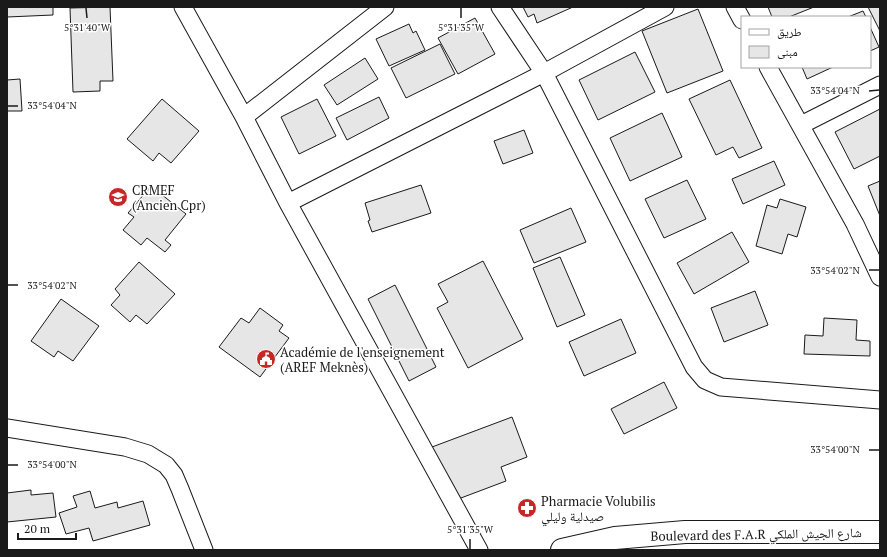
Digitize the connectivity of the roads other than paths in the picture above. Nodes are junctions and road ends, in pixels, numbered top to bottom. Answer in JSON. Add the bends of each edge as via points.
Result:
{"nodes":[{"id":1,"x":184,"y":7,"type":"edge"},
{"id":2,"x":500,"y":7,"type":"edge"},
{"id":3,"x":665,"y":7,"type":"edge"},
{"id":4,"x":734,"y":7,"type":"edge"},
{"id":5,"x":377,"y":9,"type":"edge"},
{"id":6,"x":741,"y":18,"type":"edge"},
{"id":7,"x":769,"y":68,"type":"edge"},
{"id":8,"x":544,"y":73,"type":"junction"},
{"id":9,"x":880,"y":85,"type":"edge"},
{"id":10,"x":244,"y":117,"type":"junction"},
{"id":11,"x":801,"y":124,"type":"junction"},
{"id":12,"x":288,"y":203,"type":"junction"},
{"id":13,"x":878,"y":270,"type":"edge"},
{"id":14,"x":880,"y":400,"type":"edge"},
{"id":15,"x":7,"y":428,"type":"edge"},
{"id":16,"x":880,"y":532,"type":"edge"},
{"id":17,"x":204,"y":550,"type":"edge"},
{"id":18,"x":479,"y":550,"type":"edge"},
{"id":19,"x":562,"y":550,"type":"edge"}],
"edges":[{"from":1,"to":10,"type":"street"},
{"from":2,"to":8,"type":"street"},
{"from":3,"to":8,"type":"street"},
{"from":4,"to":6,"type":"street"},
{"from":5,"to":10,"type":"street"},
{"from":7,"to":11,"type":"street"},
{"from":8,"to":12,"type":"street"},
{"from":8,"to":14,"type":"street","via":[[694,367],[705,380],[721,387]]},
{"from":9,"to":11,"type":"street"},
{"from":10,"to":12,"type":"street"},
{"from":11,"to":13,"type":"street"},
{"from":12,"to":18,"type":"street"},
{"from":15,"to":17,"type":"street","via":[[125,447],[148,454],[174,475]]},
{"from":16,"to":19,"type":"main road","name":"Boulevard des F.A.R شارع الجيش الملكي","via":[[685,532],[615,538]]}]}
